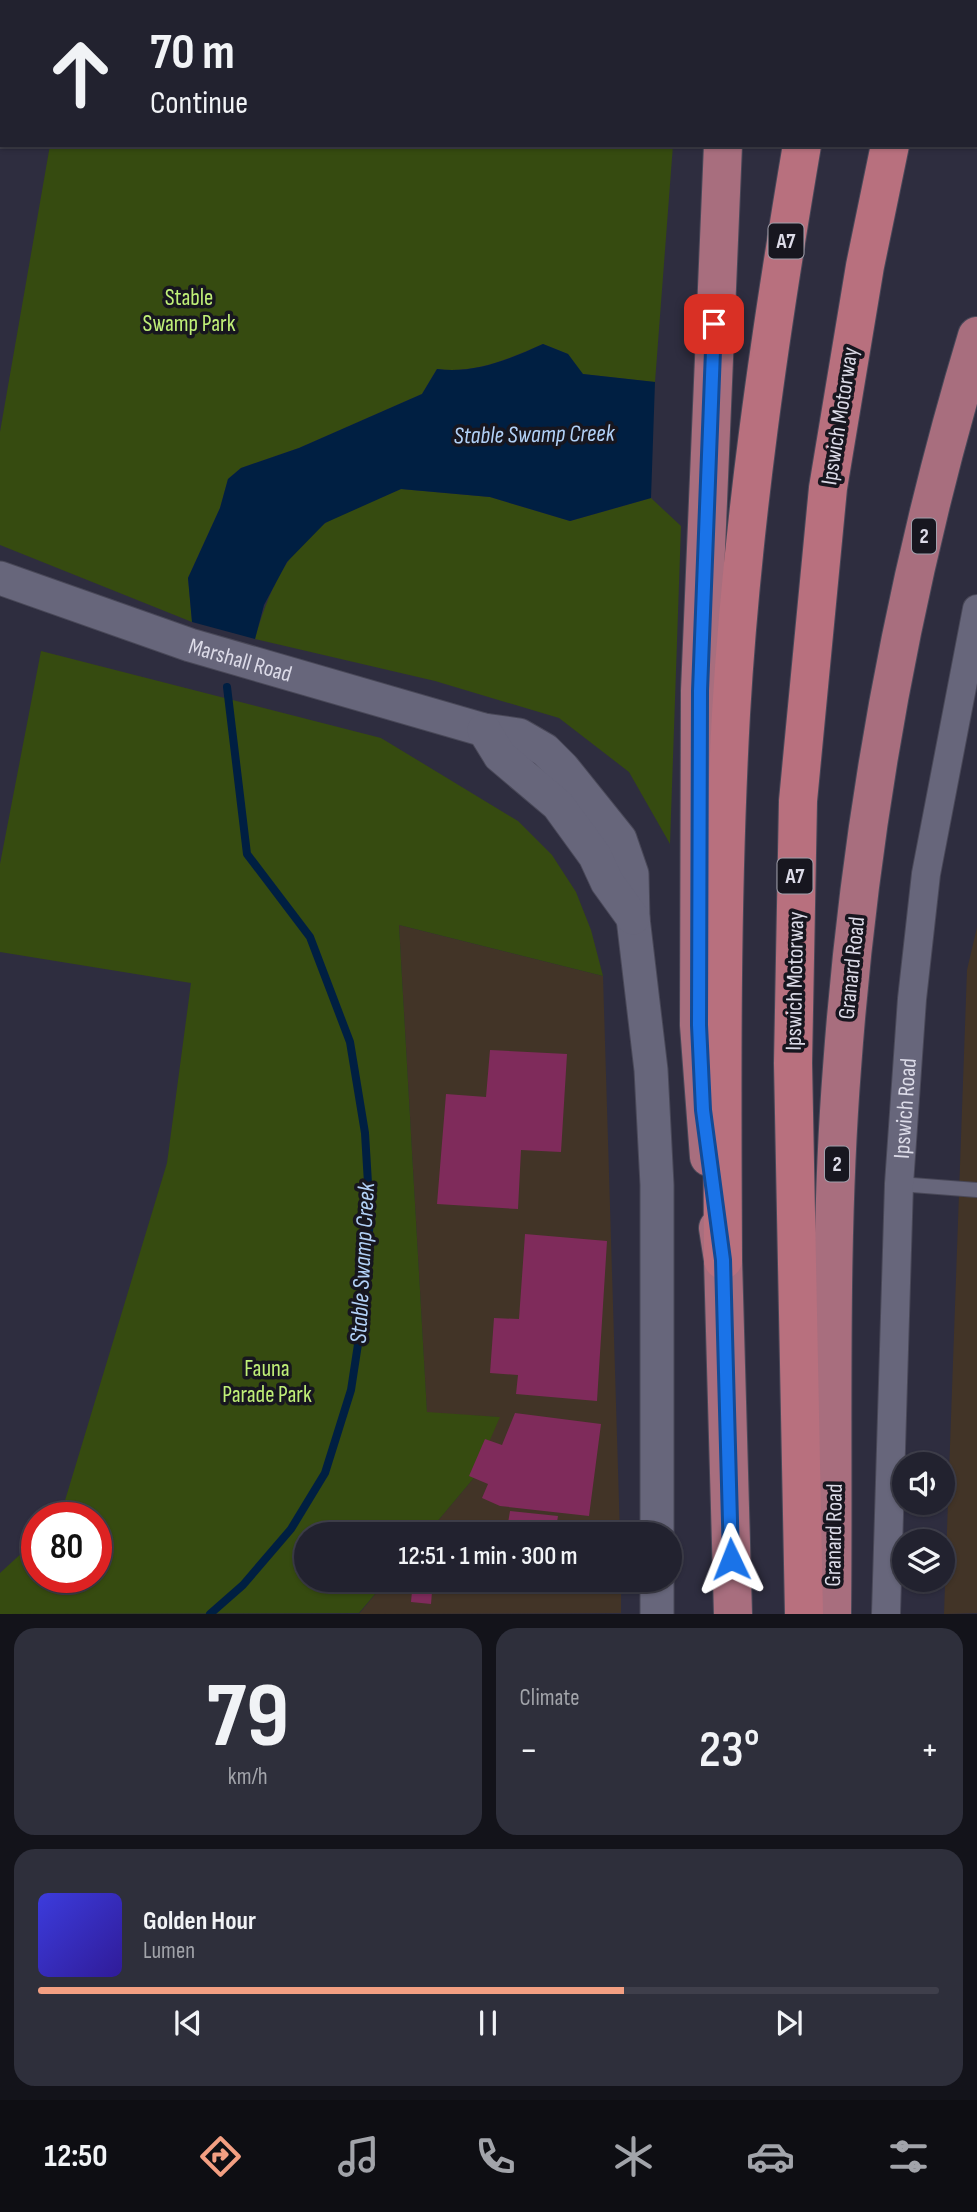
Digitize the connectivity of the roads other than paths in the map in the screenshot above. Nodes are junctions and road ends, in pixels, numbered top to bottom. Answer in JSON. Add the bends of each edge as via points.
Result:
{"nodes":[{"id":1,"x":723,"y":147,"type":"edge"},
{"id":2,"x":802,"y":147,"type":"edge"},
{"id":3,"x":890,"y":147,"type":"edge"},
{"id":4,"x":977,"y":336,"type":"edge"},
{"id":5,"x":0,"y":578,"type":"edge"},
{"id":6,"x":977,"y":609,"type":"edge"},
{"id":7,"x":899,"y":1184,"type":"junction"},
{"id":8,"x":977,"y":1190,"type":"edge"},
{"id":9,"x":723,"y":1260,"type":"junction"},
{"id":10,"x":657,"y":1522,"type":"edge"},
{"id":11,"x":657,"y":1592,"type":"edge"},
{"id":12,"x":657,"y":1614,"type":"edge"},
{"id":13,"x":733,"y":1614,"type":"edge"},
{"id":14,"x":804,"y":1614,"type":"edge"},
{"id":15,"x":832,"y":1614,"type":"edge"},
{"id":16,"x":886,"y":1614,"type":"edge"}],
"edges":[{"from":1,"to":9,"type":"highway","via":[[700,691],[699,1025],[703,1110]]},
{"from":2,"to":9,"type":"highway","number":"A7","via":[[758,441],[731,713],[721,992]]},
{"from":3,"to":14,"type":"highway","name":"Ipswich Motorway","number":"A7","via":[[862,278],[828,488],[799,801],[793,1063]]},
{"from":4,"to":15,"type":"highway","name":"Granard Road","number":"2","via":[[915,570],[881,744],[858,901],[837,1160]]},
{"from":5,"to":10,"type":"street","name":"Marshall Road","via":[[190,645],[484,730],[500,756],[558,805],[596,856],[607,882],[633,918],[651,1070],[657,1185]]},
{"from":6,"to":7,"type":"street","name":"Ipswich Road","via":[[926,874]]},
{"from":7,"to":8,"type":"lane"},
{"from":7,"to":16,"type":"street","name":"Ipswich Road"},
{"from":9,"to":13,"type":"highway","number":"A7"},
{"from":11,"to":12,"type":"street"}]}
